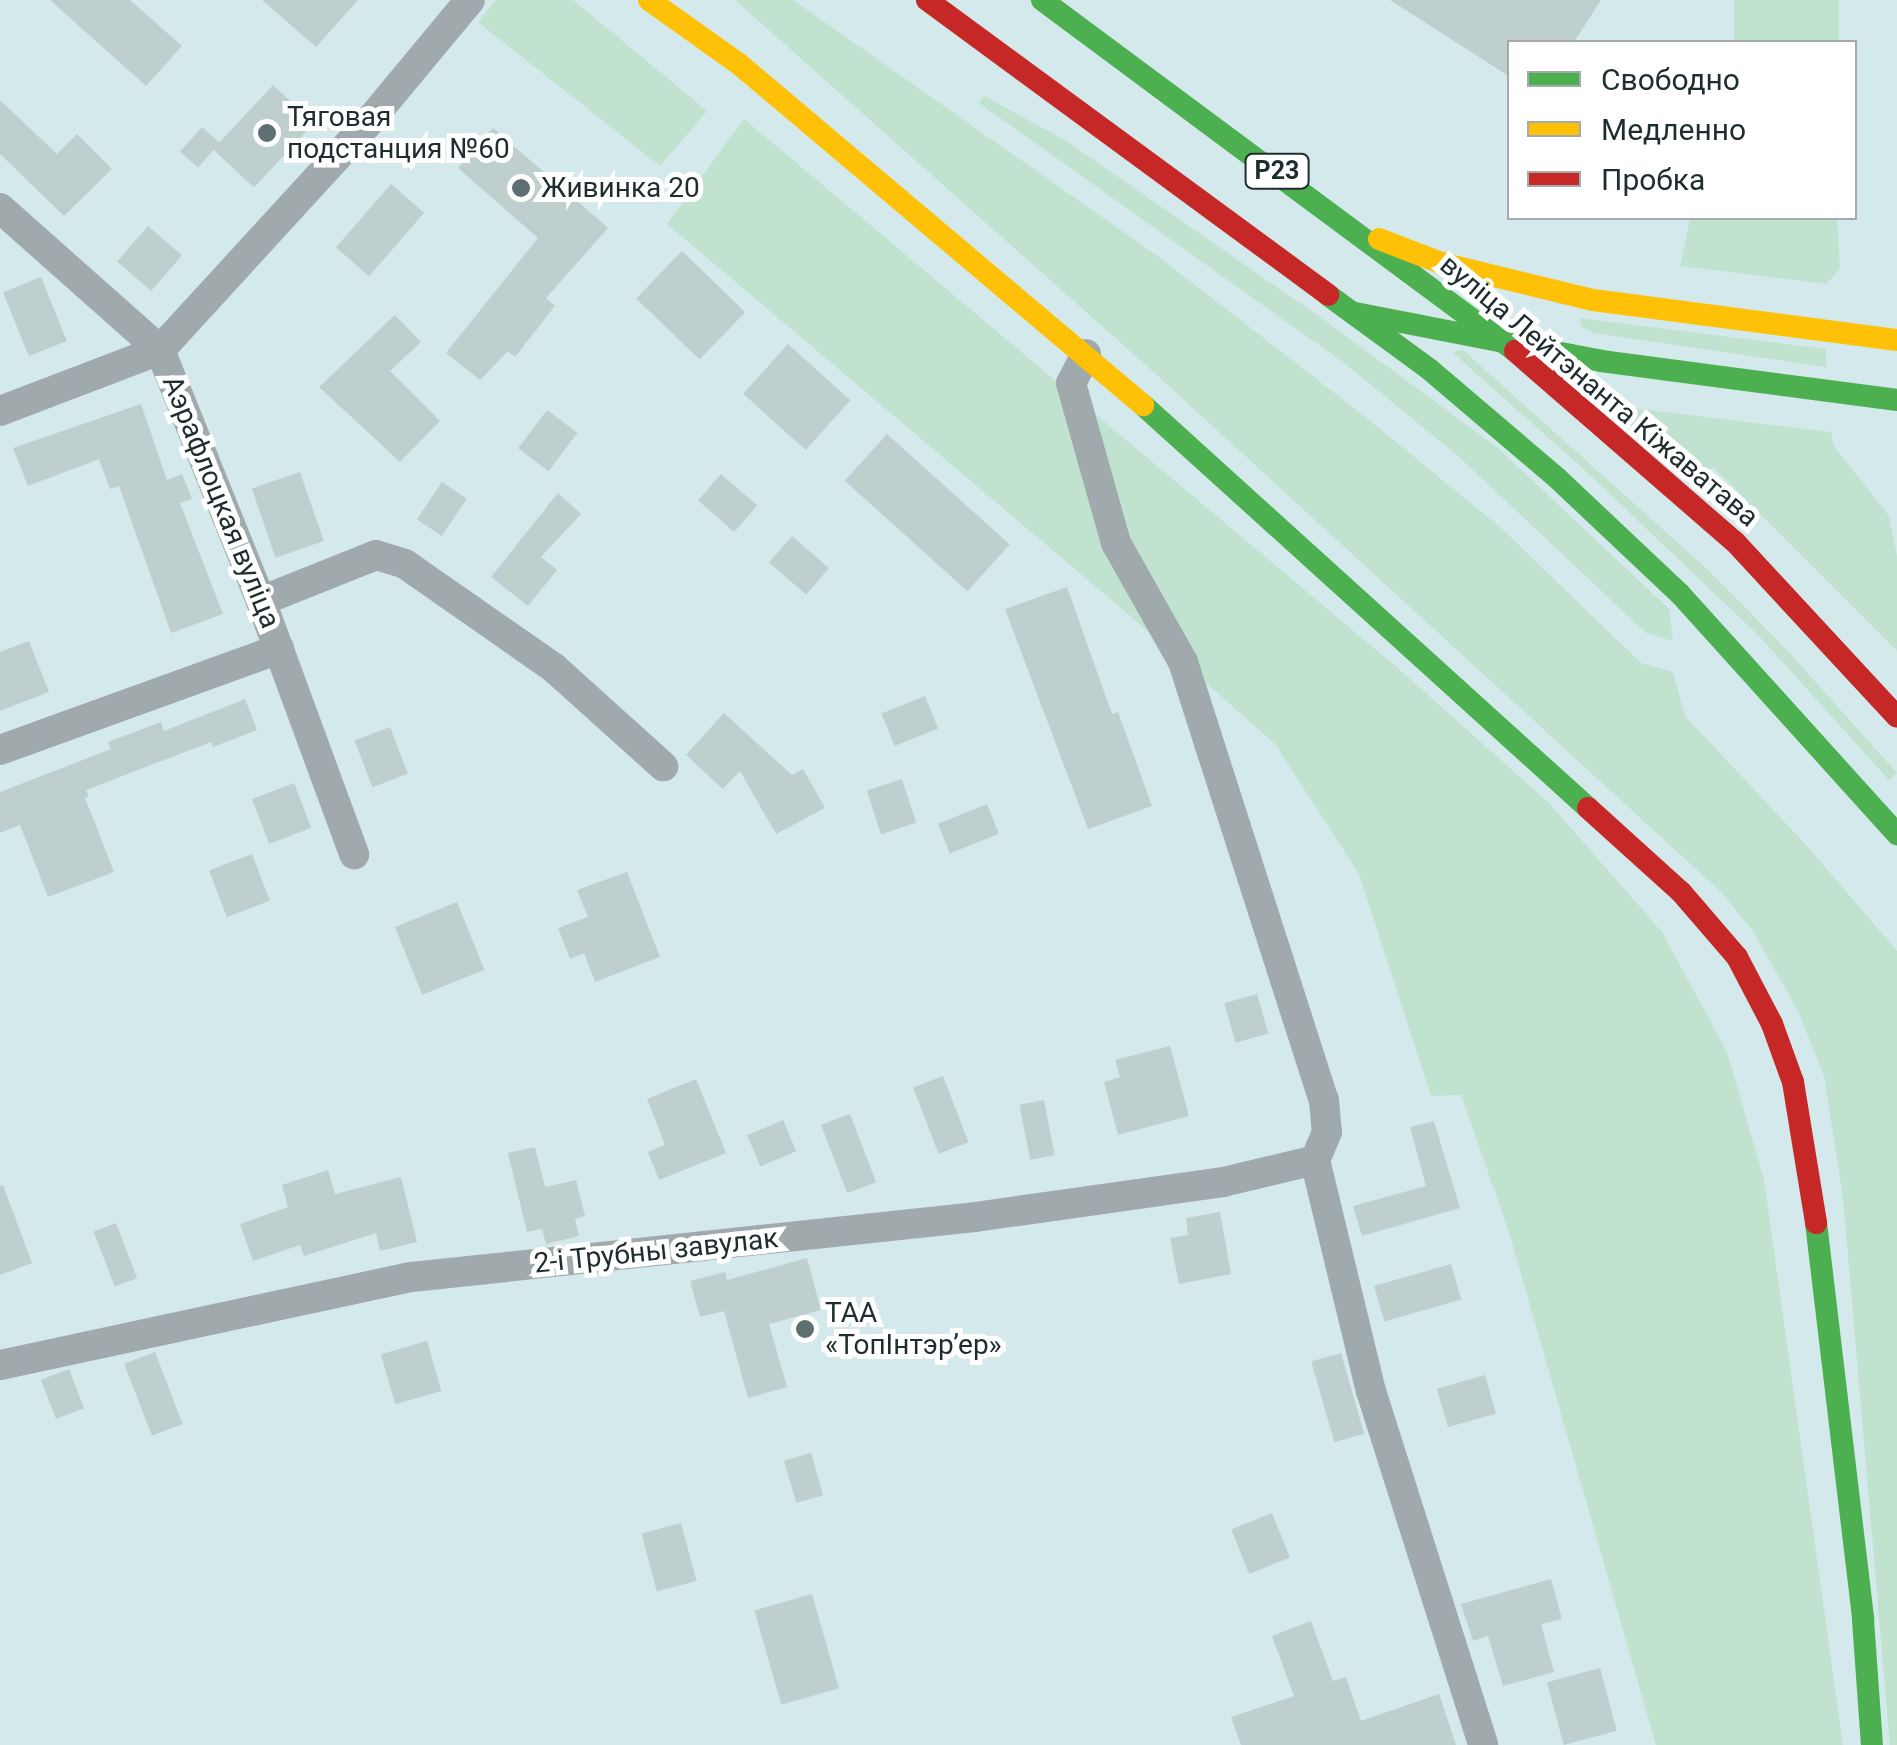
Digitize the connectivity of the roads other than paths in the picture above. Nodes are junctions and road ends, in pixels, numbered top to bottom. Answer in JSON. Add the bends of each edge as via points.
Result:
{"nodes":[{"id":1,"x":470,"y":0,"type":"edge"},
{"id":2,"x":649,"y":0,"type":"edge"},
{"id":3,"x":926,"y":0,"type":"edge"},
{"id":4,"x":1042,"y":0,"type":"edge"},
{"id":5,"x":1284,"y":177,"type":"junction"},
{"id":6,"x":0,"y":208,"type":"edge"},
{"id":7,"x":1354,"y":229,"type":"junction"},
{"id":8,"x":1254,"y":239,"type":"junction"},
{"id":9,"x":1352,"y":312,"type":"junction"},
{"id":10,"x":1897,"y":340,"type":"edge"},
{"id":11,"x":1509,"y":346,"type":"junction"},
{"id":12,"x":160,"y":350,"type":"junction"},
{"id":13,"x":1086,"y":354,"type":"junction"},
{"id":14,"x":1897,"y":400,"type":"edge"},
{"id":15,"x":0,"y":411,"type":"edge"},
{"id":16,"x":261,"y":601,"type":"junction"},
{"id":17,"x":279,"y":649,"type":"junction"},
{"id":18,"x":1897,"y":716,"type":"edge"},
{"id":19,"x":0,"y":750,"type":"edge"},
{"id":20,"x":663,"y":766,"type":"dead end"},
{"id":21,"x":1897,"y":834,"type":"edge"},
{"id":22,"x":354,"y":854,"type":"dead end"},
{"id":23,"x":1315,"y":1160,"type":"junction"},
{"id":24,"x":0,"y":1365,"type":"edge"},
{"id":25,"x":1484,"y":1745,"type":"edge"},
{"id":26,"x":1872,"y":1745,"type":"edge"}],
"edges":[{"from":1,"to":12,"type":"street","via":[[367,124]]},
{"from":2,"to":13,"type":"main road","via":[[739,64]]},
{"from":3,"to":8,"type":"main road","number":"Р23"},
{"from":4,"to":5,"type":"main road","name":"вуліца Лейтэнанта Кіжаватава","number":"Р23"},
{"from":5,"to":7,"type":"main road","name":"вуліца Лейтэнанта Кіжаватава","number":"Р23"},
{"from":5,"to":8,"type":"main road","via":[[1287,225],[1275,239]]},
{"from":6,"to":12,"type":"street","name":"Аэрафлоцкая вуліца"},
{"from":7,"to":10,"type":"main road","via":[[1441,263],[1593,300]]},
{"from":7,"to":11,"type":"main road","name":"вуліца Лейтэнанта Кіжаватава","number":"Р23"},
{"from":8,"to":9,"type":"main road","number":"Р23"},
{"from":9,"to":11,"type":"main road"},
{"from":9,"to":21,"type":"main road","number":"Р23","via":[[1557,478],[1680,594]]},
{"from":11,"to":14,"type":"main road"},
{"from":11,"to":18,"type":"main road","name":"вуліца Лейтэнанта Кіжаватава","number":"Р23","via":[[1735,542]]},
{"from":12,"to":15,"type":"street"},
{"from":12,"to":16,"type":"street","name":"Аэрафлоцкая вуліца"},
{"from":13,"to":23,"type":"street","via":[[1072,383],[1116,543],[1183,662],[1324,1100],[1327,1132]]},
{"from":13,"to":26,"type":"main road","via":[[1681,892],[1737,957],[1793,1082],[1810,1171]]},
{"from":16,"to":17,"type":"street","name":"Аэрафлоцкая вуліца"},
{"from":16,"to":20,"type":"street","via":[[376,555],[405,564],[554,668]]},
{"from":17,"to":19,"type":"street"},
{"from":17,"to":22,"type":"street","name":"Аэрафлоцкая вуліца"},
{"from":23,"to":24,"type":"street","name":"2-і Трубны завулак","via":[[1223,1182],[976,1217],[412,1277]]},
{"from":23,"to":25,"type":"street","via":[[1370,1391]]}]}
